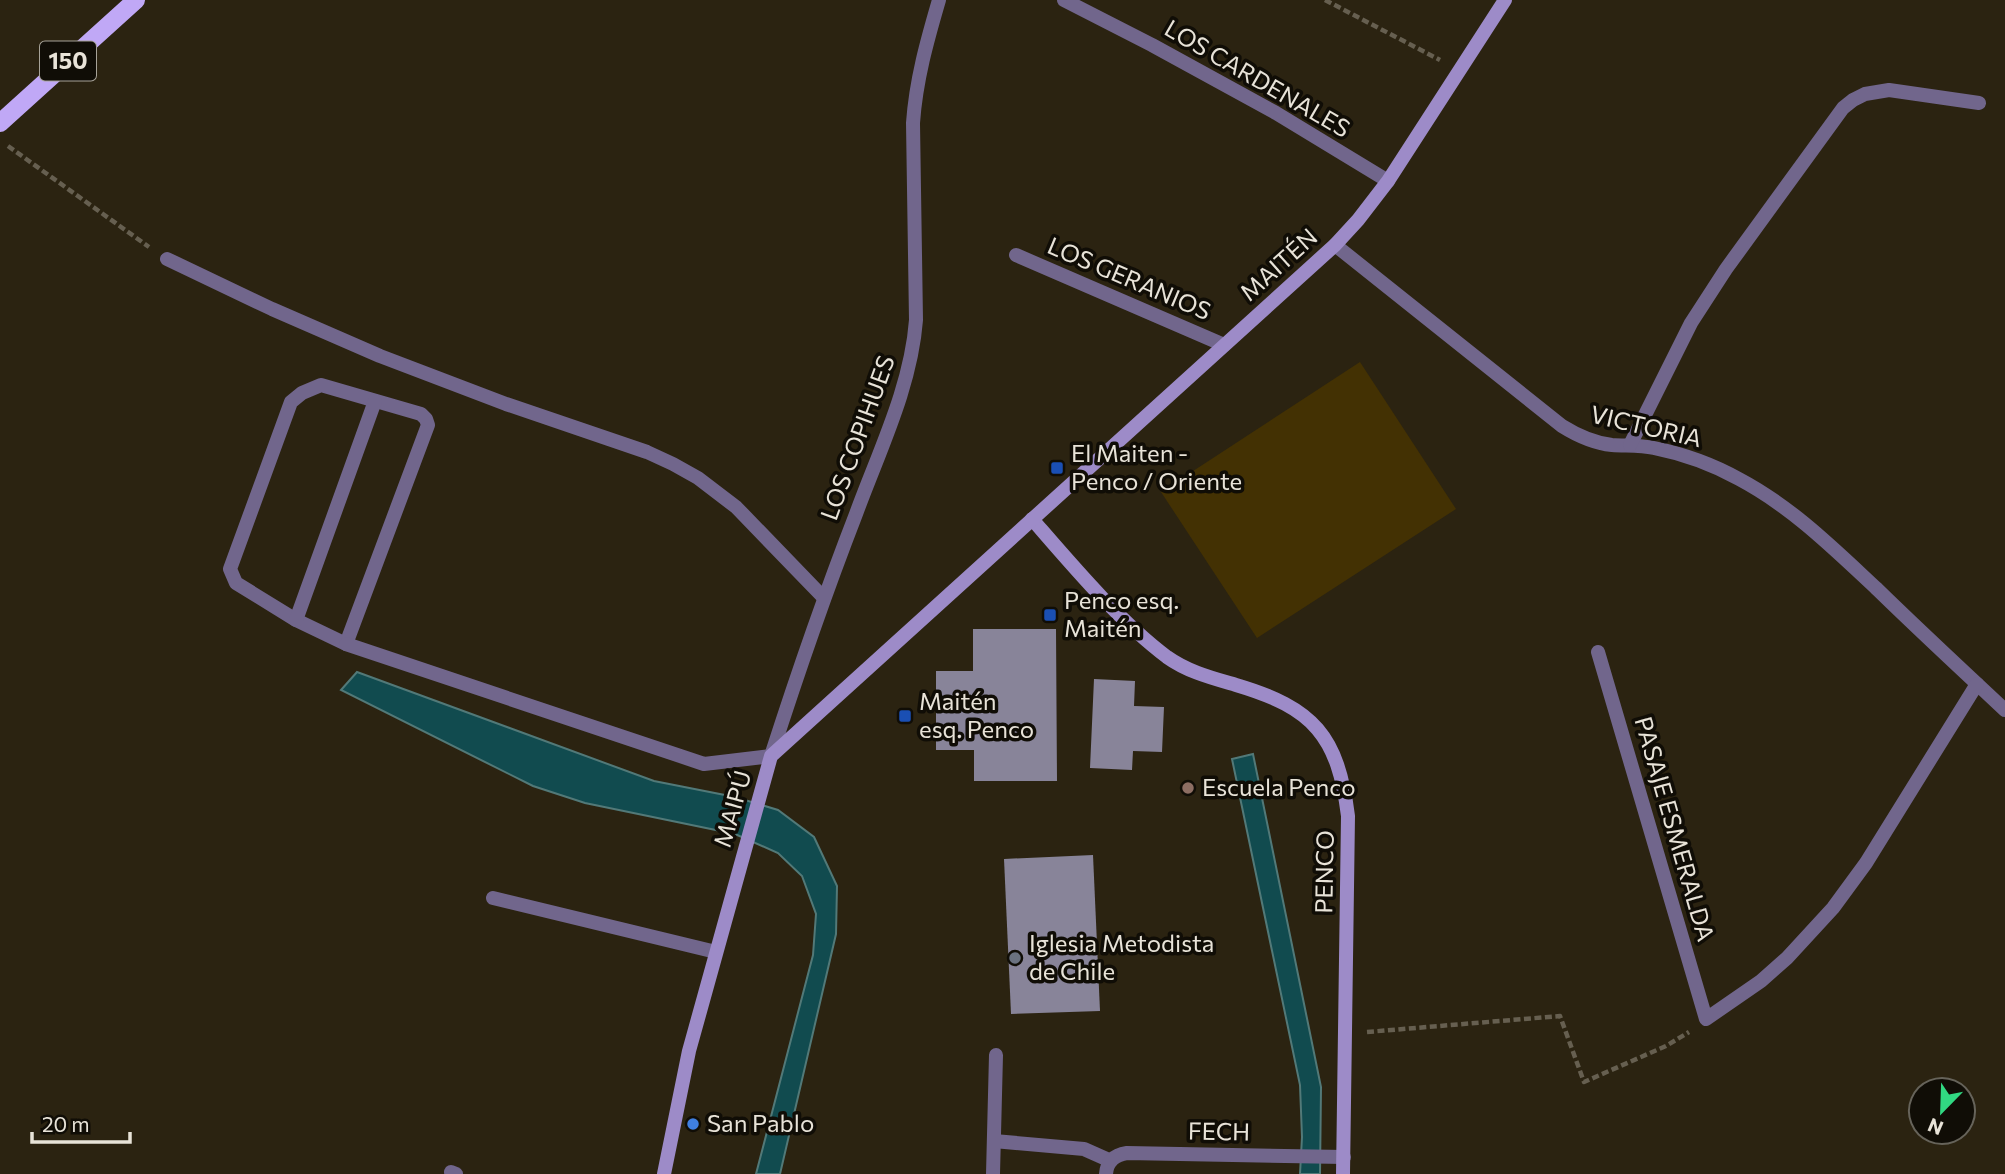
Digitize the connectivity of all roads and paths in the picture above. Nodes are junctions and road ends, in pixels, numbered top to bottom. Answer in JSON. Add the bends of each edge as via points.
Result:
{"nodes":[{"id":1,"x":135,"y":0,"type":"edge"},
{"id":2,"x":939,"y":0,"type":"edge"},
{"id":3,"x":1064,"y":0,"type":"edge"},
{"id":4,"x":1325,"y":0,"type":"edge"},
{"id":5,"x":1505,"y":0,"type":"edge"},
{"id":6,"x":1460,"y":70,"type":"junction"},
{"id":7,"x":1979,"y":103,"type":"dead end"},
{"id":8,"x":0,"y":123,"type":"edge"},
{"id":9,"x":0,"y":140,"type":"edge"},
{"id":10,"x":1388,"y":181,"type":"junction"},
{"id":11,"x":1335,"y":245,"type":"junction"},
{"id":12,"x":1016,"y":255,"type":"dead end"},
{"id":13,"x":167,"y":259,"type":"joint"},
{"id":14,"x":1224,"y":345,"type":"junction"},
{"id":15,"x":375,"y":401,"type":"junction"},
{"id":16,"x":1630,"y":445,"type":"junction"},
{"id":17,"x":1032,"y":519,"type":"junction"},
{"id":18,"x":824,"y":598,"type":"junction"},
{"id":19,"x":296,"y":620,"type":"junction"},
{"id":20,"x":346,"y":644,"type":"junction"},
{"id":21,"x":1598,"y":652,"type":"dead end"},
{"id":22,"x":1977,"y":684,"type":"junction"},
{"id":23,"x":2005,"y":710,"type":"edge"},
{"id":24,"x":771,"y":756,"type":"junction"},
{"id":25,"x":493,"y":898,"type":"dead end"},
{"id":26,"x":716,"y":952,"type":"junction"},
{"id":27,"x":1706,"y":1019,"type":"junction"},
{"id":28,"x":1345,"y":1034,"type":"junction"},
{"id":29,"x":996,"y":1055,"type":"dead end"},
{"id":30,"x":994,"y":1141,"type":"junction"},
{"id":31,"x":1344,"y":1157,"type":"junction"},
{"id":32,"x":1108,"y":1167,"type":"edge"},
{"id":33,"x":664,"y":1174,"type":"edge"},
{"id":34,"x":993,"y":1174,"type":"edge"},
{"id":35,"x":1343,"y":1174,"type":"edge"}],
"edges":[{"from":1,"to":8,"type":"main road","number":"150"},
{"from":2,"to":18,"type":"street","name":"LOS COPIHUES","via":[[915,90],[914,345],[900,396]]},
{"from":3,"to":10,"type":"street","name":"LOS CARDENALES","via":[[1276,113]]},
{"from":4,"to":6,"type":"path"},
{"from":5,"to":6,"type":"main road","name":"MAITÉN"},
{"from":6,"to":10,"type":"main road","name":"MAITÉN"},
{"from":7,"to":16,"type":"street","via":[[1889,90],[1865,94],[1843,108],[1698,313]]},
{"from":9,"to":13,"type":"path"},
{"from":10,"to":11,"type":"main road","name":"MAITÉN"},
{"from":11,"to":14,"type":"main road","name":"MAITÉN"},
{"from":11,"to":16,"type":"street","name":"VICTORIA","via":[[1562,426],[1594,442]]},
{"from":12,"to":14,"type":"street","name":"LOS GERANIOS"},
{"from":13,"to":18,"type":"street","via":[[380,356],[673,464],[736,507]]},
{"from":14,"to":17,"type":"main road","name":"MAITÉN"},
{"from":15,"to":19,"type":"street"},
{"from":15,"to":19,"type":"street","via":[[321,385],[291,402],[230,569],[236,583]]},
{"from":15,"to":20,"type":"street","via":[[421,414],[428,425]]},
{"from":16,"to":22,"type":"street","name":"VICTORIA","via":[[1693,458],[1767,495],[1830,545]]},
{"from":17,"to":24,"type":"main road","name":"MAIPÚ"},
{"from":17,"to":28,"type":"main road","name":"PENCO","via":[[1122,616],[1168,657],[1187,669],[1283,702],[1310,720],[1329,744],[1342,776],[1348,816]]},
{"from":18,"to":24,"type":"street","name":"LOS COPIHUES"},
{"from":19,"to":20,"type":"street"},
{"from":20,"to":24,"type":"street","via":[[704,764]]},
{"from":21,"to":27,"type":"street","name":"PASAJE ESMERALDA"},
{"from":22,"to":23,"type":"street","name":"VICTORIA"},
{"from":22,"to":27,"type":"street","via":[[1833,908],[1761,981]]},
{"from":24,"to":26,"type":"main road","name":"MAIPÚ"},
{"from":25,"to":26,"type":"street"},
{"from":26,"to":33,"type":"main road","name":"MAIPÚ","via":[[686,1062]]},
{"from":27,"to":28,"type":"path","via":[[1666,1046],[1584,1082],[1560,1016]]},
{"from":28,"to":31,"type":"main road","name":"PENCO"},
{"from":29,"to":30,"type":"street"},
{"from":30,"to":32,"type":"street","via":[[1084,1149]]},
{"from":30,"to":34,"type":"street"},
{"from":31,"to":32,"type":"street","name":"FECH","via":[[1127,1153],[1118,1155]]},
{"from":31,"to":35,"type":"main road","name":"PENCO"}]}
